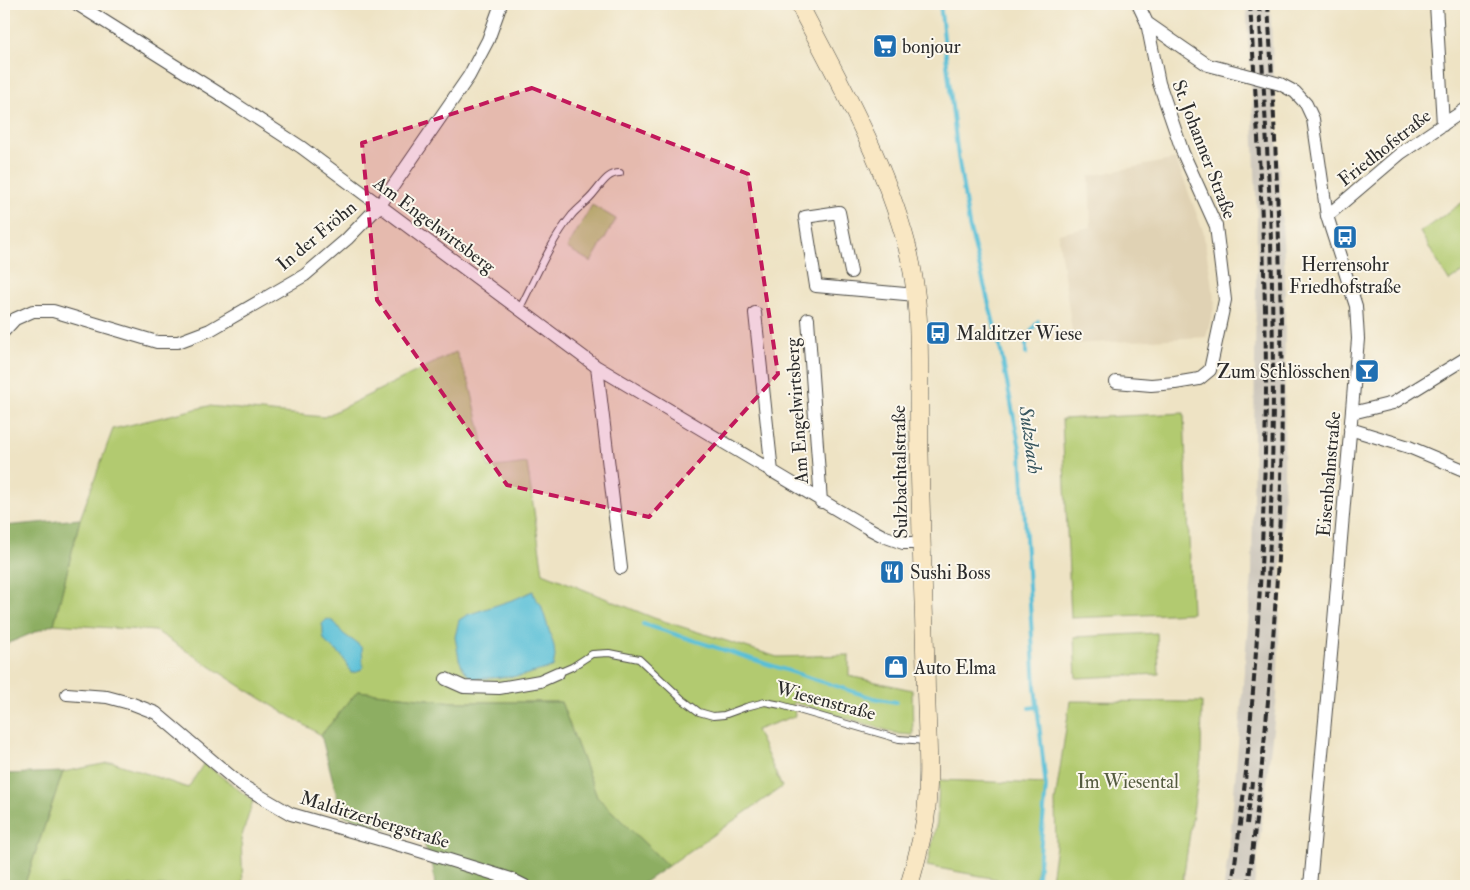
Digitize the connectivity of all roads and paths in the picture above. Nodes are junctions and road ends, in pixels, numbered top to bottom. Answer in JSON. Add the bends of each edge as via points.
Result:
{"nodes":[{"id":1,"x":77,"y":4,"type":"edge"},
{"id":2,"x":501,"y":4,"type":"edge"},
{"id":3,"x":800,"y":4,"type":"edge"},
{"id":4,"x":1138,"y":4,"type":"edge"},
{"id":5,"x":1436,"y":4,"type":"edge"},
{"id":6,"x":1147,"y":24,"type":"junction"},
{"id":7,"x":1280,"y":84,"type":"joint"},
{"id":8,"x":1466,"y":109,"type":"edge"},
{"id":9,"x":1443,"y":125,"type":"junction"},
{"id":10,"x":620,"y":173,"type":"dead end"},
{"id":11,"x":380,"y":205,"type":"junction"},
{"id":12,"x":1327,"y":216,"type":"junction"},
{"id":13,"x":851,"y":272,"type":"dead end"},
{"id":14,"x":916,"y":295,"type":"junction"},
{"id":15,"x":519,"y":310,"type":"junction"},
{"id":16,"x":755,"y":312,"type":"dead end"},
{"id":17,"x":808,"y":319,"type":"dead end"},
{"id":18,"x":4,"y":331,"type":"edge"},
{"id":19,"x":1466,"y":358,"type":"edge"},
{"id":20,"x":597,"y":367,"type":"junction"},
{"id":21,"x":1116,"y":382,"type":"dead end"},
{"id":22,"x":1352,"y":413,"type":"junction"},
{"id":23,"x":1350,"y":429,"type":"junction"},
{"id":24,"x":1466,"y":471,"type":"edge"},
{"id":25,"x":772,"y":472,"type":"junction"},
{"id":26,"x":821,"y":502,"type":"junction"},
{"id":27,"x":921,"y":543,"type":"junction"},
{"id":28,"x":621,"y":568,"type":"dead end"},
{"id":29,"x":558,"y":673,"type":"joint"},
{"id":30,"x":446,"y":680,"type":"dead end"},
{"id":31,"x":67,"y":694,"type":"dead end"},
{"id":32,"x":928,"y":742,"type":"junction"},
{"id":33,"x":525,"y":886,"type":"edge"},
{"id":34,"x":909,"y":886,"type":"edge"},
{"id":35,"x":1310,"y":886,"type":"edge"}],
"edges":[{"from":1,"to":11,"type":"street","name":"Am Engelwirtsberg","via":[[285,137]]},
{"from":2,"to":11,"type":"street","name":"In der Fröhn","via":[[488,40],[469,76]]},
{"from":3,"to":14,"type":"main road","name":"Sulzbachtalstraße","via":[[883,174],[907,247]]},
{"from":4,"to":6,"type":"street","name":"St. Johanner Straße"},
{"from":5,"to":9,"type":"street"},
{"from":6,"to":7,"type":"street","name":"St. Johanner Straße","bridge":true,"via":[[1208,65]]},
{"from":6,"to":21,"type":"street","name":"St. Johanner Straße","via":[[1158,83],[1183,153],[1216,226],[1225,300],[1210,370],[1199,379],[1151,385]]},
{"from":7,"to":12,"type":"street","name":"Eisenbahnstraße","via":[[1295,92],[1313,119]]},
{"from":8,"to":9,"type":"street","name":"Friedhofstraße"},
{"from":9,"to":12,"type":"street","name":"Friedhofstraße","via":[[1401,153]]},
{"from":10,"to":15,"type":"lane","via":[[608,176],[568,221]]},
{"from":11,"to":15,"type":"street","name":"Am Engelwirtsberg"},
{"from":11,"to":18,"type":"street","name":"In der Fröhn","via":[[305,275],[210,330],[178,342],[157,342],[53,311],[32,311],[15,319]]},
{"from":12,"to":22,"type":"street","name":"Eisenbahnstraße","via":[[1356,306],[1358,338]]},
{"from":13,"to":14,"type":"street","via":[[839,212],[805,217],[816,286]]},
{"from":14,"to":27,"type":"main road","name":"Sulzbachtalstraße","via":[[920,330]]},
{"from":15,"to":20,"type":"street","name":"Am Engelwirtsberg"},
{"from":16,"to":25,"type":"street","name":"Am Engelwirtsberg"},
{"from":17,"to":26,"type":"street","name":"Am Engelwirtsberg"},
{"from":19,"to":22,"type":"street","via":[[1394,403]]},
{"from":20,"to":25,"type":"street","name":"Am Engelwirtsberg"},
{"from":20,"to":28,"type":"street"},
{"from":22,"to":23,"type":"street","name":"Eisenbahnstraße"},
{"from":23,"to":24,"type":"street","via":[[1408,447]]},
{"from":23,"to":35,"type":"street","name":"Eisenbahnstraße"},
{"from":25,"to":26,"type":"street","name":"Am Engelwirtsberg"},
{"from":26,"to":27,"type":"street","name":"Am Engelwirtsberg","via":[[883,536],[903,543]]},
{"from":27,"to":32,"type":"main road","name":"Sulzbachtalstraße"},
{"from":29,"to":30,"type":"street","name":"Wiesenstraße","via":[[540,681],[499,688],[464,687]]},
{"from":29,"to":32,"type":"lane","name":"Wiesenstraße","via":[[592,654],[609,653],[640,659],[688,704],[713,716],[765,702],[899,739]]},
{"from":31,"to":33,"type":"street","name":"Malditzerbergstraße","via":[[107,697],[156,713],[241,786],[291,814],[511,879]]},
{"from":32,"to":34,"type":"main road","name":"Sulzbachtalstraße","via":[[925,820]]}]}
